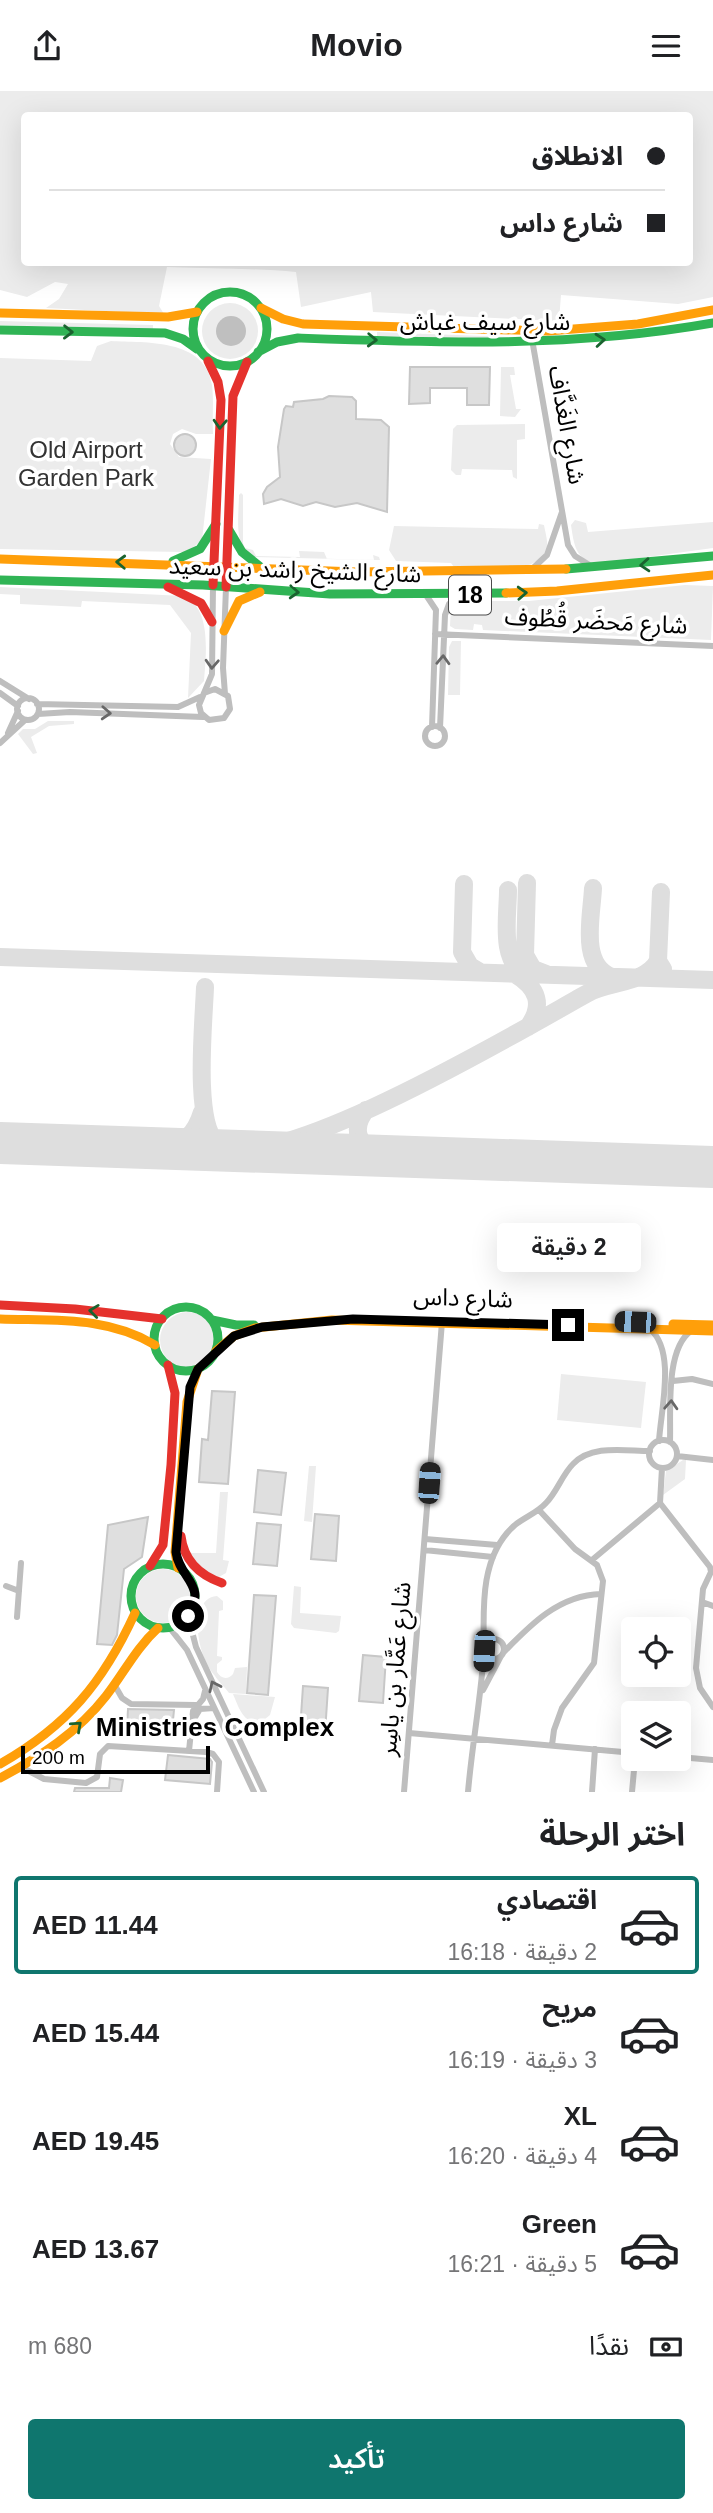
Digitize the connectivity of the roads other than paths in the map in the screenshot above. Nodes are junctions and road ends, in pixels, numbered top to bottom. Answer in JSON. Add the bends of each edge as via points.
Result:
{"nodes":[{"id":1,"x":261,"y":308,"type":"junction"},
{"id":2,"x":713,"y":310,"type":"edge"},
{"id":3,"x":197,"y":312,"type":"junction"},
{"id":4,"x":0,"y":313,"type":"edge"},
{"id":5,"x":713,"y":323,"type":"edge"},
{"id":6,"x":343,"y":326,"type":"junction"},
{"id":7,"x":0,"y":330,"type":"edge"},
{"id":8,"x":344,"y":339,"type":"junction"},
{"id":9,"x":533,"y":345,"type":"junction"},
{"id":10,"x":199,"y":350,"type":"junction"},
{"id":11,"x":258,"y":352,"type":"junction"},
{"id":12,"x":207,"y":359,"type":"junction"},
{"id":13,"x":247,"y":362,"type":"junction"},
{"id":14,"x":562,"y":512,"type":"junction"},
{"id":15,"x":216,"y":524,"type":"junction"},
{"id":16,"x":229,"y":530,"type":"junction"},
{"id":17,"x":713,"y":556,"type":"edge"},
{"id":18,"x":0,"y":559,"type":"edge"},
{"id":19,"x":161,"y":563,"type":"junction"},
{"id":20,"x":213,"y":566,"type":"junction"},
{"id":21,"x":228,"y":567,"type":"junction"},
{"id":22,"x":596,"y":568,"type":"junction"},
{"id":23,"x":265,"y":571,"type":"junction"},
{"id":24,"x":525,"y":573,"type":"junction"},
{"id":25,"x":713,"y":575,"type":"edge"},
{"id":26,"x":692,"y":578,"type":"junction"},
{"id":27,"x":0,"y":580,"type":"edge"},
{"id":28,"x":713,"y":581,"type":"edge"},
{"id":29,"x":162,"y":584,"type":"junction"},
{"id":30,"x":213,"y":585,"type":"junction"},
{"id":31,"x":226,"y":587,"type":"junction"},
{"id":32,"x":263,"y":590,"type":"junction"},
{"id":33,"x":425,"y":594,"type":"junction"},
{"id":34,"x":460,"y":595,"type":"junction"},
{"id":35,"x":212,"y":622,"type":"junction"},
{"id":36,"x":225,"y":631,"type":"junction"},
{"id":37,"x":435,"y":634,"type":"junction"},
{"id":38,"x":444,"y":634,"type":"junction"},
{"id":39,"x":713,"y":646,"type":"edge"},
{"id":40,"x":0,"y":681,"type":"edge"},
{"id":41,"x":0,"y":693,"type":"edge"},
{"id":42,"x":225,"y":694,"type":"junction"},
{"id":43,"x":203,"y":695,"type":"junction"},
{"id":44,"x":433,"y":697,"type":"junction"},
{"id":45,"x":442,"y":698,"type":"junction"},
{"id":46,"x":29,"y":699,"type":"junction"},
{"id":47,"x":37,"y":704,"type":"junction"},
{"id":48,"x":18,"y":709,"type":"junction"},
{"id":49,"x":38,"y":714,"type":"junction"},
{"id":50,"x":204,"y":717,"type":"junction"},
{"id":51,"x":25,"y":720,"type":"junction"},
{"id":52,"x":432,"y":727,"type":"junction"},
{"id":53,"x":440,"y":728,"type":"junction"},
{"id":54,"x":7,"y":735,"type":"junction"},
{"id":55,"x":0,"y":743,"type":"edge"},
{"id":56,"x":0,"y":1305,"type":"edge"},
{"id":57,"x":0,"y":1319,"type":"edge"},
{"id":58,"x":162,"y":1319,"type":"junction"},
{"id":59,"x":212,"y":1320,"type":"junction"},
{"id":60,"x":442,"y":1322,"type":"junction"},
{"id":61,"x":713,"y":1325,"type":"edge"},
{"id":62,"x":650,"y":1329,"type":"junction"},
{"id":63,"x":693,"y":1331,"type":"junction"},
{"id":64,"x":713,"y":1331,"type":"edge"},
{"id":65,"x":155,"y":1345,"type":"junction"},
{"id":66,"x":216,"y":1351,"type":"junction"},
{"id":67,"x":665,"y":1357,"type":"junction"},
{"id":68,"x":674,"y":1358,"type":"junction"},
{"id":69,"x":168,"y":1365,"type":"junction"},
{"id":70,"x":198,"y":1369,"type":"junction"},
{"id":71,"x":673,"y":1382,"type":"junction"},
{"id":72,"x":663,"y":1383,"type":"junction"},
{"id":73,"x":713,"y":1384,"type":"edge"},
{"id":74,"x":659,"y":1441,"type":"junction"},
{"id":75,"x":670,"y":1442,"type":"junction"},
{"id":76,"x":650,"y":1451,"type":"junction"},
{"id":77,"x":713,"y":1455,"type":"edge"},
{"id":78,"x":677,"y":1456,"type":"junction"},
{"id":79,"x":713,"y":1460,"type":"edge"},
{"id":80,"x":663,"y":1468,"type":"junction"},
{"id":81,"x":660,"y":1503,"type":"junction"},
{"id":82,"x":539,"y":1510,"type":"junction"},
{"id":83,"x":179,"y":1511,"type":"junction"},
{"id":84,"x":425,"y":1539,"type":"junction"},
{"id":85,"x":470,"y":1543,"type":"junction"},
{"id":86,"x":497,"y":1545,"type":"junction"},
{"id":87,"x":424,"y":1550,"type":"junction"},
{"id":88,"x":468,"y":1553,"type":"junction"},
{"id":89,"x":493,"y":1557,"type":"junction"},
{"id":90,"x":592,"y":1560,"type":"junction"},
{"id":91,"x":21,"y":1563,"type":"dead end"},
{"id":92,"x":150,"y":1566,"type":"junction"},
{"id":93,"x":178,"y":1567,"type":"junction"},
{"id":94,"x":712,"y":1572,"type":"edge"},
{"id":95,"x":222,"y":1583,"type":"dead end"},
{"id":96,"x":6,"y":1586,"type":"dead end"},
{"id":97,"x":19,"y":1591,"type":"junction"},
{"id":98,"x":601,"y":1594,"type":"junction"},
{"id":99,"x":702,"y":1602,"type":"junction"},
{"id":100,"x":713,"y":1606,"type":"edge"},
{"id":101,"x":135,"y":1613,"type":"junction"},
{"id":102,"x":17,"y":1616,"type":"dead end"},
{"id":103,"x":188,"y":1616,"type":"junction"},
{"id":104,"x":483,"y":1621,"type":"junction"},
{"id":105,"x":169,"y":1627,"type":"junction"},
{"id":106,"x":158,"y":1628,"type":"junction"},
{"id":107,"x":521,"y":1635,"type":"junction"},
{"id":108,"x":497,"y":1640,"type":"junction"},
{"id":109,"x":484,"y":1651,"type":"junction"},
{"id":110,"x":502,"y":1654,"type":"junction"},
{"id":111,"x":114,"y":1684,"type":"junction"},
{"id":112,"x":205,"y":1688,"type":"junction"},
{"id":113,"x":482,"y":1692,"type":"junction"},
{"id":114,"x":197,"y":1705,"type":"junction"},
{"id":115,"x":214,"y":1707,"type":"junction"},
{"id":116,"x":713,"y":1707,"type":"edge"},
{"id":117,"x":193,"y":1721,"type":"junction"},
{"id":118,"x":409,"y":1733,"type":"junction"},
{"id":119,"x":473,"y":1738,"type":"junction"},
{"id":120,"x":552,"y":1745,"type":"junction"},
{"id":121,"x":596,"y":1749,"type":"junction"},
{"id":122,"x":189,"y":1751,"type":"junction"},
{"id":123,"x":621,"y":1752,"type":"edge"},
{"id":124,"x":40,"y":1755,"type":"junction"},
{"id":125,"x":691,"y":1758,"type":"edge"},
{"id":126,"x":713,"y":1760,"type":"edge"},
{"id":127,"x":0,"y":1763,"type":"edge"},
{"id":128,"x":21,"y":1767,"type":"junction"},
{"id":129,"x":634,"y":1771,"type":"edge"},
{"id":130,"x":35,"y":1773,"type":"junction"},
{"id":131,"x":0,"y":1778,"type":"edge"},
{"id":132,"x":217,"y":1792,"type":"edge"},
{"id":133,"x":254,"y":1792,"type":"edge"},
{"id":134,"x":264,"y":1792,"type":"edge"},
{"id":135,"x":404,"y":1792,"type":"edge"},
{"id":136,"x":468,"y":1792,"type":"edge"},
{"id":137,"x":592,"y":1792,"type":"edge"},
{"id":138,"x":632,"y":1792,"type":"edge"}],
"edges":[{"from":1,"to":3,"type":"street","via":[[249,297],[230,292],[210,298]]},
{"from":1,"to":6,"type":"street","name":"شارع سيف غباش","via":[[293,323]]},
{"from":1,"to":11,"type":"street","via":[[267,327]]},
{"from":2,"to":6,"type":"street","name":"شارع سيف غباش","via":[[638,324],[548,331]]},
{"from":3,"to":4,"type":"street","via":[[168,317]]},
{"from":3,"to":10,"type":"street","via":[[193,333]]},
{"from":9,"to":5,"type":"street","name":"شارع سيف غباش","one_way":true,"via":[[624,338]]},
{"from":6,"to":8,"type":"street","via":[[338,333]]},
{"from":7,"to":10,"type":"street","one_way":true,"via":[[164,333]]},
{"from":8,"to":9,"type":"street","name":"شارع سيف غباش","one_way":true},
{"from":8,"to":11,"type":"street","name":"شارع سيف غباش","via":[[291,338]]},
{"from":9,"to":14,"type":"street","name":"شارع الغَدَّاف"},
{"from":10,"to":12,"type":"street"},
{"from":11,"to":13,"type":"street"},
{"from":12,"to":13,"type":"street","via":[[230,367]]},
{"from":12,"to":15,"type":"street","one_way":true,"via":[[221,400]]},
{"from":13,"to":16,"type":"street","via":[[233,396]]},
{"from":14,"to":22,"type":"street","name":"شارع الغَدَّاف","via":[[570,549]]},
{"from":14,"to":24,"type":"street","name":"شارع الغَدَّاف","via":[[544,559]]},
{"from":15,"to":19,"type":"street","via":[[195,554]]},
{"from":15,"to":20,"type":"street"},
{"from":16,"to":21,"type":"street"},
{"from":16,"to":23,"type":"street","via":[[242,552]]},
{"from":17,"to":22,"type":"street","name":"شارع الشيخ راشد بن سعيد","number":"18","one_way":true},
{"from":19,"to":18,"type":"street","name":"شارع الشيخ راشد بن سعيد","number":"18","one_way":true},
{"from":19,"to":20,"type":"street","name":"شارع الشيخ راشد بن سعيد","number":"18"},
{"from":20,"to":21,"type":"street","name":"شارع الشيخ راشد بن سعيد","number":"18"},
{"from":20,"to":30,"type":"street"},
{"from":21,"to":23,"type":"street","name":"شارع الشيخ راشد بن سعيد","number":"18"},
{"from":21,"to":31,"type":"street"},
{"from":22,"to":24,"type":"street","name":"شارع الشيخ راشد بن سعيد","number":"18"},
{"from":23,"to":24,"type":"street","name":"شارع الشيخ راشد بن سعيد","number":"18"},
{"from":25,"to":26,"type":"street","name":"شارع الشيخ راشد بن سعيد","number":"18"},
{"from":26,"to":28,"type":"street"},
{"from":34,"to":26,"type":"street","name":"شارع الشيخ راشد بن سعيد","number":"18","one_way":true},
{"from":27,"to":29,"type":"street","name":"شارع الشيخ راشد بن سعيد","number":"18"},
{"from":29,"to":30,"type":"street","name":"شارع الشيخ راشد بن سعيد","number":"18"},
{"from":29,"to":35,"type":"street","via":[[201,603]]},
{"from":30,"to":31,"type":"street","name":"شارع الشيخ راشد بن سعيد","number":"18"},
{"from":30,"to":35,"type":"street"},
{"from":31,"to":32,"type":"street","name":"شارع الشيخ راشد بن سعيد","number":"18"},
{"from":31,"to":36,"type":"street"},
{"from":32,"to":33,"type":"street","name":"شارع الشيخ راشد بن سعيد","number":"18","one_way":true},
{"from":32,"to":36,"type":"street","via":[[241,600]]},
{"from":33,"to":34,"type":"street","name":"شارع الشيخ راشد بن سعيد","number":"18"},
{"from":33,"to":37,"type":"street","via":[[436,610]]},
{"from":34,"to":38,"type":"street","via":[[447,608]]},
{"from":35,"to":43,"type":"street","one_way":true,"via":[[212,669]]},
{"from":36,"to":42,"type":"street"},
{"from":37,"to":38,"type":"street","name":"شارع مَحضَر قُطُوف"},
{"from":37,"to":44,"type":"street"},
{"from":38,"to":39,"type":"street","name":"شارع مَحضَر قُطُوف"},
{"from":45,"to":38,"type":"street","one_way":true},
{"from":40,"to":46,"type":"street"},
{"from":41,"to":48,"type":"street"},
{"from":42,"to":43,"type":"street","via":[[215,689]]},
{"from":42,"to":50,"type":"street","via":[[230,705],[224,718],[212,721]]},
{"from":43,"to":47,"type":"street","via":[[178,707]]},
{"from":43,"to":50,"type":"street","via":[[199,709]]},
{"from":44,"to":45,"type":"street"},
{"from":44,"to":52,"type":"street"},
{"from":45,"to":53,"type":"street"},
{"from":46,"to":47,"type":"street"},
{"from":46,"to":48,"type":"street"},
{"from":47,"to":49,"type":"street"},
{"from":48,"to":51,"type":"street"},
{"from":48,"to":54,"type":"street"},
{"from":49,"to":50,"type":"street","one_way":true},
{"from":49,"to":51,"type":"street"},
{"from":51,"to":54,"type":"street"},
{"from":52,"to":53,"type":"street"},
{"from":52,"to":53,"type":"street","via":[[425,738],[433,746],[444,740]]},
{"from":54,"to":55,"type":"street"},
{"from":58,"to":56,"type":"street","one_way":true},
{"from":57,"to":65,"type":"street","via":[[96,1324],[137,1333]]},
{"from":58,"to":59,"type":"street","via":[[185,1307],[200,1310]]},
{"from":58,"to":65,"type":"street"},
{"from":59,"to":61,"type":"street","name":"شارع داس","via":[[244,1325],[364,1315]]},
{"from":59,"to":66,"type":"street","via":[[218,1335]]},
{"from":60,"to":62,"type":"street","name":"شارع داس"},
{"from":60,"to":66,"type":"street","name":"شارع داس","via":[[353,1319],[262,1327],[234,1336]]},
{"from":60,"to":84,"type":"street","name":"شارع عَمَّار بن ياسِر"},
{"from":62,"to":63,"type":"street","name":"شارع داس"},
{"from":62,"to":67,"type":"street","via":[[662,1343]]},
{"from":63,"to":64,"type":"street","name":"شارع داس"},
{"from":63,"to":68,"type":"street","via":[[681,1339]]},
{"from":65,"to":69,"type":"street"},
{"from":66,"to":70,"type":"street"},
{"from":67,"to":68,"type":"street"},
{"from":67,"to":72,"type":"street"},
{"from":68,"to":71,"type":"street"},
{"from":69,"to":70,"type":"street","via":[[182,1371]]},
{"from":69,"to":92,"type":"street","via":[[174,1393],[171,1465],[163,1545]]},
{"from":70,"to":83,"type":"street","via":[[187,1402]]},
{"from":71,"to":72,"type":"street"},
{"from":71,"to":73,"type":"street","via":[[692,1379]]},
{"from":75,"to":71,"type":"street","one_way":true},
{"from":72,"to":74,"type":"street"},
{"from":74,"to":75,"type":"street"},
{"from":74,"to":76,"type":"street"},
{"from":75,"to":78,"type":"street"},
{"from":76,"to":80,"type":"street","via":[[653,1464]]},
{"from":76,"to":82,"type":"street","via":[[590,1453],[573,1464]]},
{"from":77,"to":79,"type":"street"},
{"from":78,"to":79,"type":"street"},
{"from":78,"to":80,"type":"street"},
{"from":80,"to":81,"type":"street"},
{"from":81,"to":90,"type":"street"},
{"from":81,"to":94,"type":"street"},
{"from":82,"to":86,"type":"street","via":[[515,1525]]},
{"from":82,"to":90,"type":"street","via":[[575,1549]]},
{"from":83,"to":93,"type":"street"},
{"from":83,"to":95,"type":"street","via":[[188,1561],[202,1575]]},
{"from":84,"to":85,"type":"street"},
{"from":84,"to":87,"type":"street","name":"شارع عَمَّار بن ياسِر"},
{"from":85,"to":86,"type":"street"},
{"from":85,"to":88,"type":"street"},
{"from":86,"to":89,"type":"street"},
{"from":87,"to":88,"type":"street","name":"شارع عَمَّار بن ياسِر"},
{"from":87,"to":118,"type":"street","name":"شارع عَمَّار بن ياسِر"},
{"from":88,"to":89,"type":"street","name":"شارع عَمَّار بن ياسِر"},
{"from":89,"to":104,"type":"street"},
{"from":90,"to":98,"type":"street","via":[[600,1571]]},
{"from":91,"to":97,"type":"street"},
{"from":92,"to":93,"type":"street"},
{"from":92,"to":101,"type":"street","via":[[132,1587]]},
{"from":93,"to":103,"type":"street","via":[[195,1590]]},
{"from":94,"to":99,"type":"street"},
{"from":96,"to":97,"type":"street"},
{"from":97,"to":102,"type":"street"},
{"from":98,"to":107,"type":"street","via":[[564,1603]]},
{"from":98,"to":120,"type":"street","via":[[594,1663],[562,1709]]},
{"from":99,"to":100,"type":"street"},
{"from":99,"to":116,"type":"street","via":[[697,1678]]},
{"from":101,"to":106,"type":"street"},
{"from":101,"to":127,"type":"street","via":[[112,1660],[79,1706],[46,1735]]},
{"from":103,"to":105,"type":"street"},
{"from":134,"to":103,"type":"street","one_way":true,"via":[[193,1640]]},
{"from":104,"to":108,"type":"street"},
{"from":104,"to":109,"type":"street"},
{"from":105,"to":106,"type":"street"},
{"from":105,"to":112,"type":"street","via":[[181,1639]]},
{"from":106,"to":111,"type":"street","via":[[138,1646]]},
{"from":107,"to":108,"type":"street"},
{"from":107,"to":110,"type":"street"},
{"from":108,"to":109,"type":"street","via":[[488,1642]]},
{"from":108,"to":110,"type":"street"},
{"from":109,"to":110,"type":"street","via":[[492,1659]]},
{"from":109,"to":113,"type":"street"},
{"from":110,"to":113,"type":"street"},
{"from":111,"to":114,"type":"street","via":[[131,1705]]},
{"from":124,"to":111,"type":"street","one_way":true,"via":[[79,1725]]},
{"from":112,"to":114,"type":"street"},
{"from":112,"to":115,"type":"street"},
{"from":113,"to":119,"type":"street"},
{"from":114,"to":117,"type":"street"},
{"from":115,"to":117,"type":"street","via":[[200,1709]]},
{"from":115,"to":133,"type":"street"},
{"from":117,"to":122,"type":"street"},
{"from":118,"to":119,"type":"street"},
{"from":118,"to":135,"type":"street","name":"شارع عَمَّار بن ياسِر"},
{"from":119,"to":120,"type":"street"},
{"from":119,"to":136,"type":"street"},
{"from":120,"to":121,"type":"street"},
{"from":121,"to":123,"type":"street"},
{"from":121,"to":137,"type":"street"},
{"from":122,"to":130,"type":"street","via":[[108,1746],[100,1754],[97,1777],[89,1783],[44,1779]]},
{"from":122,"to":132,"type":"street","via":[[210,1752],[218,1759]]},
{"from":124,"to":128,"type":"street"},
{"from":124,"to":130,"type":"street"},
{"from":125,"to":126,"type":"street"},
{"from":128,"to":130,"type":"street"},
{"from":128,"to":131,"type":"street"},
{"from":129,"to":138,"type":"street"}]}
